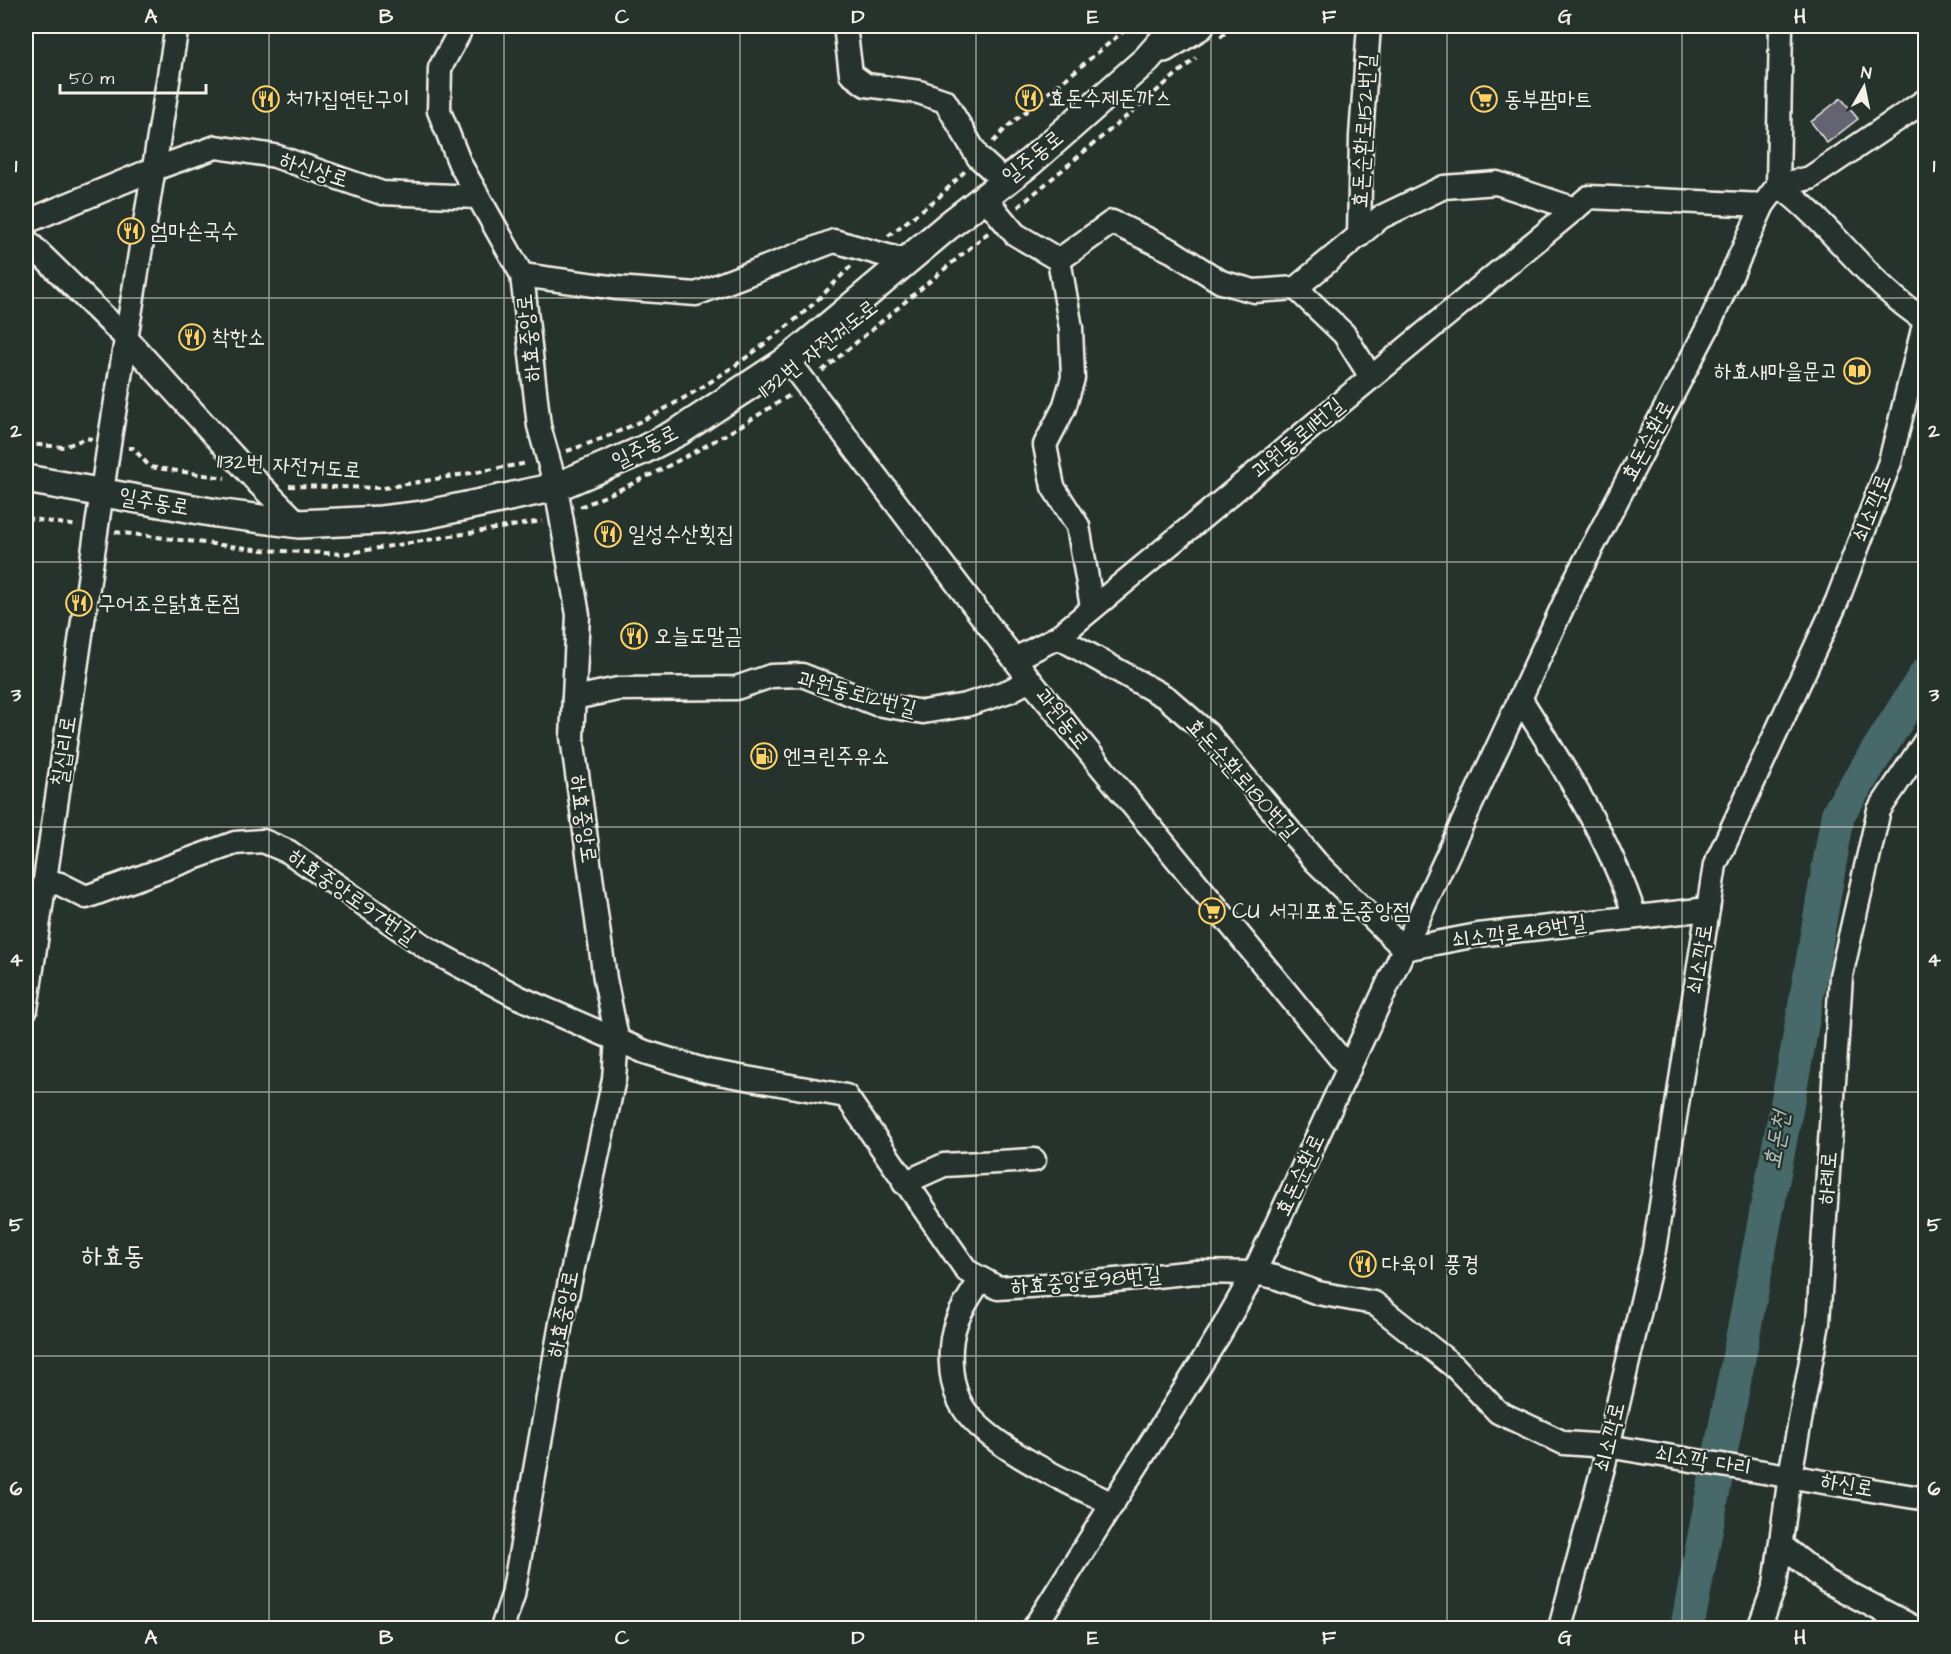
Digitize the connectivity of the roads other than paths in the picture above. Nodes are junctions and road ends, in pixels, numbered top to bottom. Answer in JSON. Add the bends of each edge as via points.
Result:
{"nodes":[{"id":1,"x":177,"y":26,"type":"edge"},
{"id":2,"x":459,"y":26,"type":"edge"},
{"id":3,"x":845,"y":26,"type":"edge"},
{"id":4,"x":1176,"y":26,"type":"edge"},
{"id":5,"x":1370,"y":26,"type":"edge"},
{"id":6,"x":1781,"y":26,"type":"edge"},
{"id":7,"x":1208,"y":33,"type":"edge"},
{"id":8,"x":1146,"y":60,"type":"junction"},
{"id":9,"x":1926,"y":100,"type":"edge"},
{"id":10,"x":154,"y":169,"type":"junction"},
{"id":11,"x":1778,"y":185,"type":"junction"},
{"id":12,"x":994,"y":189,"type":"junction"},
{"id":13,"x":477,"y":197,"type":"junction"},
{"id":14,"x":1763,"y":205,"type":"junction"},
{"id":15,"x":1575,"y":209,"type":"junction"},
{"id":16,"x":26,"y":222,"type":"edge"},
{"id":17,"x":1359,"y":236,"type":"junction"},
{"id":18,"x":26,"y":240,"type":"edge"},
{"id":19,"x":906,"y":261,"type":"junction"},
{"id":20,"x":1059,"y":261,"type":"junction"},
{"id":21,"x":522,"y":275,"type":"junction"},
{"id":22,"x":1296,"y":288,"type":"junction"},
{"id":23,"x":1925,"y":318,"type":"edge"},
{"id":24,"x":126,"y":338,"type":"junction"},
{"id":25,"x":788,"y":360,"type":"junction"},
{"id":26,"x":1371,"y":377,"type":"junction"},
{"id":27,"x":26,"y":479,"type":"edge"},
{"id":28,"x":556,"y":487,"type":"junction"},
{"id":29,"x":102,"y":492,"type":"junction"},
{"id":30,"x":299,"y":524,"type":"junction"},
{"id":31,"x":1092,"y":607,"type":"junction"},
{"id":32,"x":1058,"y":637,"type":"junction"},
{"id":33,"x":1015,"y":659,"type":"junction"},
{"id":34,"x":1030,"y":680,"type":"junction"},
{"id":35,"x":574,"y":698,"type":"junction"},
{"id":36,"x":1520,"y":698,"type":"junction"},
{"id":37,"x":1926,"y":740,"type":"edge"},
{"id":38,"x":45,"y":881,"type":"junction"},
{"id":39,"x":1708,"y":909,"type":"junction"},
{"id":40,"x":1635,"y":917,"type":"junction"},
{"id":41,"x":1404,"y":949,"type":"junction"},
{"id":42,"x":26,"y":1009,"type":"edge"},
{"id":43,"x":617,"y":1038,"type":"junction"},
{"id":44,"x":1349,"y":1069,"type":"junction"},
{"id":45,"x":1034,"y":1160,"type":"dead end"},
{"id":46,"x":904,"y":1183,"type":"junction"},
{"id":47,"x":1254,"y":1274,"type":"junction"},
{"id":48,"x":981,"y":1279,"type":"junction"},
{"id":49,"x":1607,"y":1446,"type":"junction"},
{"id":50,"x":1779,"y":1473,"type":"junction"},
{"id":51,"x":1926,"y":1499,"type":"edge"},
{"id":52,"x":1113,"y":1504,"type":"junction"},
{"id":53,"x":1780,"y":1545,"type":"junction"},
{"id":54,"x":502,"y":1629,"type":"edge"},
{"id":55,"x":1034,"y":1629,"type":"edge"},
{"id":56,"x":1560,"y":1629,"type":"edge"},
{"id":57,"x":1759,"y":1629,"type":"edge"},
{"id":58,"x":1916,"y":1629,"type":"edge"}],
"edges":[{"from":1,"to":10,"type":"street"},
{"from":2,"to":13,"type":"street","name":"하효중앙로","via":[[440,68],[439,111]]},
{"from":3,"to":12,"type":"street","via":[[851,74],[866,85],[919,92],[945,101]]},
{"from":4,"to":8,"type":"main road","name":"일주동로"},
{"from":5,"to":17,"type":"street","name":"효돈순환로152번길","via":[[1361,136]]},
{"from":6,"to":11,"type":"street"},
{"from":7,"to":8,"type":"main road","name":"일주동로"},
{"from":8,"to":12,"type":"main road","name":"일주동로"},
{"from":9,"to":11,"type":"street","via":[[1810,178]]},
{"from":10,"to":13,"type":"street","name":"하신상로","via":[[216,147],[275,156],[382,193]]},
{"from":10,"to":16,"type":"street","name":"하신상로"},
{"from":10,"to":24,"type":"street"},
{"from":11,"to":14,"type":"street","name":"효돈순환로"},
{"from":11,"to":23,"type":"street","via":[[1804,204],[1903,306]]},
{"from":12,"to":19,"type":"main road","name":"일주동로"},
{"from":12,"to":20,"type":"street","via":[[1003,220],[1015,234]]},
{"from":13,"to":21,"type":"street","name":"하효중앙로"},
{"from":14,"to":15,"type":"street","via":[[1590,197]]},
{"from":14,"to":36,"type":"street","name":"효돈순환로","via":[[1707,327],[1575,580]]},
{"from":15,"to":17,"type":"street","name":"효돈순환로152번길","via":[[1497,183],[1444,187],[1381,217]]},
{"from":15,"to":26,"type":"street","name":"과원동로11번길"},
{"from":17,"to":22,"type":"street","name":"효돈순환로152번길"},
{"from":18,"to":24,"type":"street"},
{"from":19,"to":21,"type":"street","via":[[834,241],[696,294]]},
{"from":19,"to":25,"type":"main road","name":"일주동로"},
{"from":20,"to":22,"type":"street","via":[[1112,222],[1172,251],[1221,282],[1254,291]]},
{"from":20,"to":31,"type":"street","via":[[1071,328],[1073,378],[1046,445],[1053,487],[1078,526]]},
{"from":21,"to":28,"type":"street","name":"하효중앙로","via":[[539,426]]},
{"from":22,"to":26,"type":"street","via":[[1344,334]]},
{"from":23,"to":39,"type":"street","name":"쇠소깍로","via":[[1890,462],[1837,601],[1715,865]]},
{"from":24,"to":29,"type":"street"},
{"from":24,"to":30,"type":"street"},
{"from":25,"to":28,"type":"main road","name":"일주동로","via":[[680,431]]},
{"from":25,"to":33,"type":"street","name":"과원동로"},
{"from":26,"to":31,"type":"street","name":"과원동로11번길"},
{"from":27,"to":29,"type":"main road","name":"일주동로"},
{"from":28,"to":30,"type":"main road","name":"일주동로","via":[[424,515]]},
{"from":28,"to":35,"type":"street","name":"하효중앙로","via":[[578,615]]},
{"from":29,"to":30,"type":"main road","name":"일주동로"},
{"from":29,"to":38,"type":"street","name":"칠십리로"},
{"from":31,"to":32,"type":"street","name":"과원동로11번길"},
{"from":32,"to":33,"type":"street","name":"과원동로11번길"},
{"from":32,"to":41,"type":"street","name":"효돈순환로180번길","via":[[1167,698],[1208,734],[1316,862]]},
{"from":33,"to":34,"type":"street","name":"과원동로"},
{"from":34,"to":35,"type":"street","name":"과원동로12번길","via":[[966,705],[923,712],[876,704],[802,675],[771,676],[736,688],[618,689]]},
{"from":34,"to":44,"type":"street","name":"과원동로"},
{"from":35,"to":43,"type":"street","name":"하효중앙로","via":[[572,737],[605,980]]},
{"from":36,"to":40,"type":"street","via":[[1623,879]]},
{"from":36,"to":41,"type":"street","name":"효돈순환로"},
{"from":37,"to":50,"type":"street","name":"하례로","via":[[1879,810],[1841,976],[1818,1323]]},
{"from":38,"to":42,"type":"street","name":"칠십리로"},
{"from":38,"to":43,"type":"street","name":"하효중앙로97번길","via":[[86,897],[235,843],[262,841],[289,852],[427,948],[518,997]]},
{"from":39,"to":40,"type":"street","name":"쇠소깍로48번길"},
{"from":39,"to":49,"type":"street","name":"쇠소깍로","via":[[1654,1250]]},
{"from":40,"to":41,"type":"street","name":"쇠소깍로48번길","via":[[1478,935]]},
{"from":41,"to":44,"type":"street","name":"효돈순환로"},
{"from":43,"to":46,"type":"street","name":"하효중앙로98번길","via":[[645,1052],[707,1071],[846,1096]]},
{"from":43,"to":54,"type":"street","name":"하효중앙로","via":[[614,1079],[561,1323],[513,1594]]},
{"from":44,"to":47,"type":"street","name":"효돈순환로"},
{"from":45,"to":46,"type":"street","via":[[944,1165]]},
{"from":46,"to":48,"type":"street","name":"하효중앙로98번길","via":[[967,1271]]},
{"from":47,"to":48,"type":"street","name":"하효중앙로98번길","via":[[1196,1272],[998,1288]]},
{"from":47,"to":49,"type":"street","name":"하효중앙로98번길","via":[[1275,1277],[1318,1293],[1374,1303],[1455,1367],[1498,1412],[1564,1443]]},
{"from":47,"to":52,"type":"street","name":"효돈순환로"},
{"from":48,"to":52,"type":"street","via":[[951,1341],[952,1375],[959,1401],[976,1422],[1042,1470]]},
{"from":49,"to":50,"type":"street","name":"쇠소깍 다리"},
{"from":49,"to":56,"type":"street","name":"쇠소깍로"},
{"from":50,"to":51,"type":"street","name":"하신로"},
{"from":50,"to":53,"type":"street","name":"하례로"},
{"from":52,"to":55,"type":"street","name":"효돈순환로"},
{"from":53,"to":57,"type":"street","name":"하례로","via":[[1775,1585]]},
{"from":53,"to":58,"type":"street","via":[[1826,1581]]}]}
